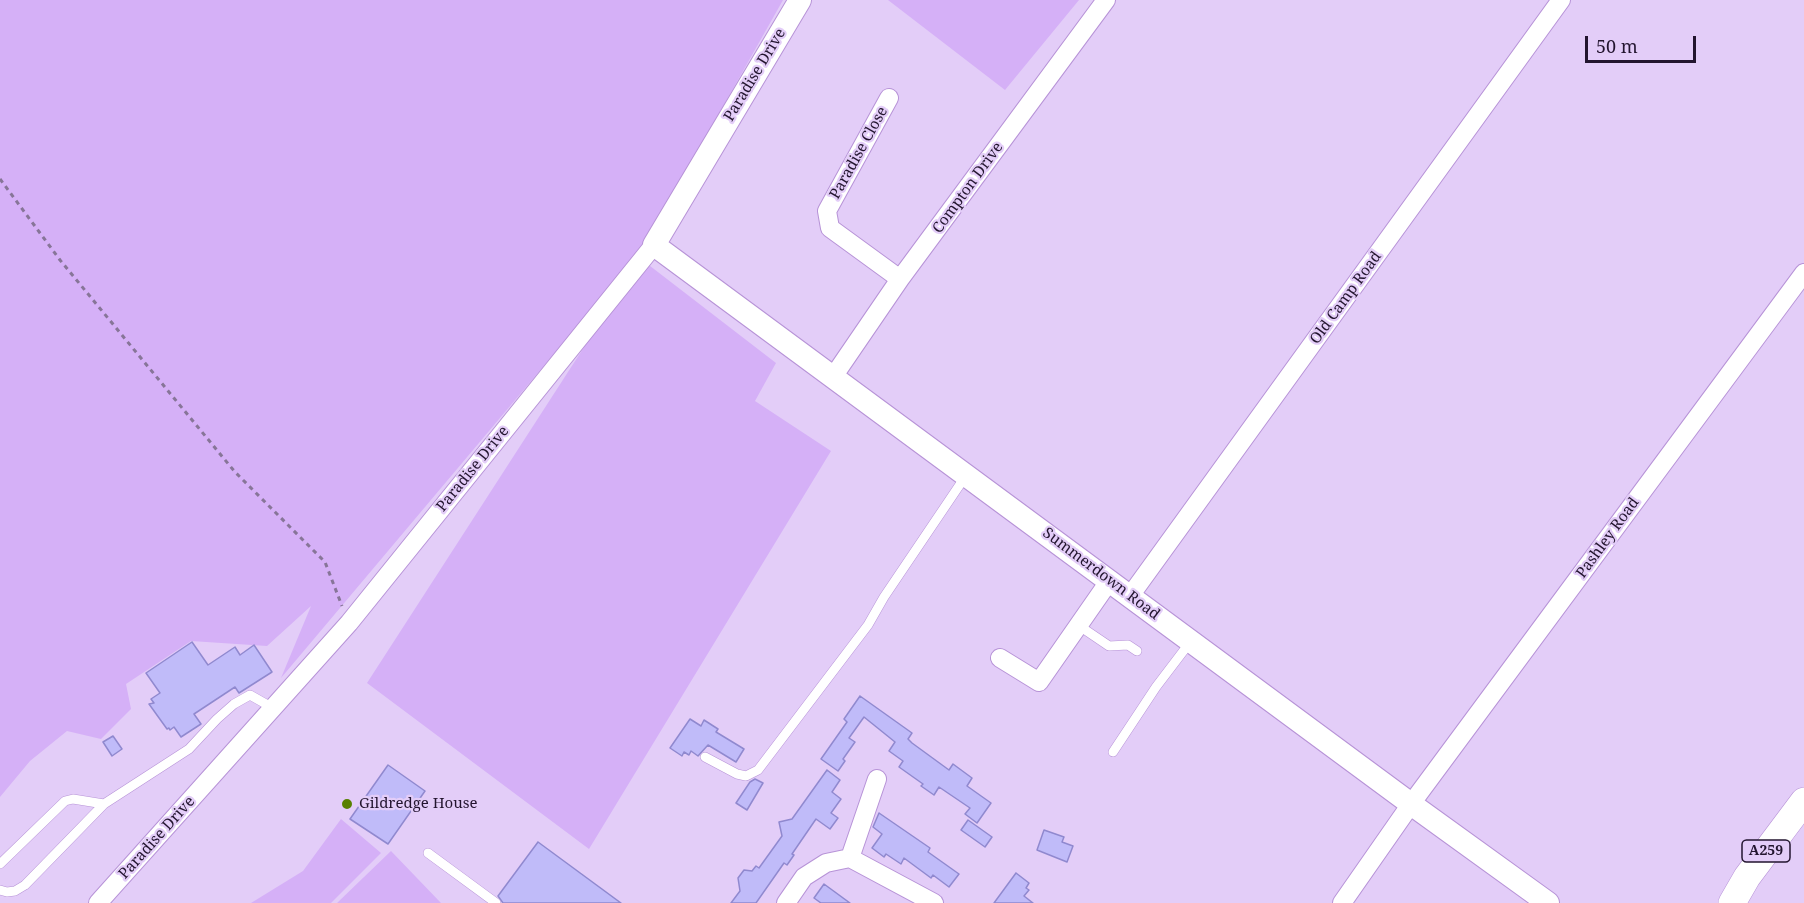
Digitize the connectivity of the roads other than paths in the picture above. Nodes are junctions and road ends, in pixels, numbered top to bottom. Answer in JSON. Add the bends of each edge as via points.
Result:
{"nodes":[{"id":1,"x":800,"y":0,"type":"edge"},
{"id":2,"x":1106,"y":0,"type":"edge"},
{"id":3,"x":1561,"y":0,"type":"edge"},
{"id":4,"x":889,"y":98,"type":"dead end"},
{"id":5,"x":654,"y":244,"type":"junction"},
{"id":6,"x":1804,"y":273,"type":"edge"},
{"id":7,"x":900,"y":279,"type":"junction"},
{"id":8,"x":832,"y":377,"type":"junction"},
{"id":9,"x":967,"y":475,"type":"junction"},
{"id":10,"x":1110,"y":580,"type":"junction"},
{"id":11,"x":1130,"y":596,"type":"junction"},
{"id":12,"x":1078,"y":625,"type":"junction"},
{"id":13,"x":1191,"y":641,"type":"junction"},
{"id":14,"x":1137,"y":651,"type":"dead end"},
{"id":15,"x":999,"y":658,"type":"dead end"},
{"id":16,"x":273,"y":708,"type":"junction"},
{"id":17,"x":1113,"y":752,"type":"dead end"},
{"id":18,"x":705,"y":757,"type":"dead end"},
{"id":19,"x":877,"y":779,"type":"dead end"},
{"id":20,"x":1804,"y":801,"type":"edge"},
{"id":21,"x":104,"y":804,"type":"junction"},
{"id":22,"x":1411,"y":804,"type":"junction"},
{"id":23,"x":428,"y":853,"type":"dead end"},
{"id":24,"x":850,"y":858,"type":"junction"},
{"id":25,"x":0,"y":864,"type":"edge"},
{"id":26,"x":0,"y":890,"type":"edge"},
{"id":27,"x":98,"y":903,"type":"edge"},
{"id":28,"x":496,"y":903,"type":"edge"},
{"id":29,"x":786,"y":903,"type":"edge"},
{"id":30,"x":934,"y":903,"type":"edge"},
{"id":31,"x":1342,"y":903,"type":"edge"},
{"id":32,"x":1548,"y":903,"type":"edge"},
{"id":33,"x":1732,"y":903,"type":"edge"}],
"edges":[{"from":1,"to":5,"type":"street","name":"Paradise Drive"},
{"from":2,"to":7,"type":"street","name":"Compton Drive"},
{"from":3,"to":11,"type":"street","name":"Old Camp Road"},
{"from":4,"to":7,"type":"street","name":"Paradise Close","via":[[827,211],[830,228]]},
{"from":5,"to":8,"type":"street","name":"Summerdown Road"},
{"from":5,"to":16,"type":"street","name":"Paradise Drive","via":[[349,623]]},
{"from":6,"to":22,"type":"street","name":"Pashley Road"},
{"from":7,"to":8,"type":"street","name":"Compton Drive"},
{"from":8,"to":9,"type":"street","name":"Summerdown Road"},
{"from":9,"to":10,"type":"street","name":"Summerdown Road"},
{"from":9,"to":18,"type":"lane","via":[[868,625],[758,770],[746,776],[737,774]]},
{"from":10,"to":11,"type":"street","name":"Summerdown Road"},
{"from":10,"to":12,"type":"street"},
{"from":11,"to":13,"type":"street","name":"Summerdown Road"},
{"from":12,"to":14,"type":"lane","via":[[1109,646],[1128,645]]},
{"from":12,"to":15,"type":"street","via":[[1039,682]]},
{"from":13,"to":17,"type":"lane"},
{"from":13,"to":22,"type":"street","name":"Summerdown Road"},
{"from":16,"to":21,"type":"lane","via":[[250,695],[234,704],[189,749]]},
{"from":16,"to":27,"type":"street","name":"Paradise Drive"},
{"from":19,"to":24,"type":"street"},
{"from":20,"to":33,"type":"main road","number":"A259"},
{"from":21,"to":25,"type":"lane","via":[[65,801]]},
{"from":21,"to":26,"type":"lane","via":[[25,885],[15,891]]},
{"from":22,"to":31,"type":"street","name":"Pashley Road"},
{"from":22,"to":32,"type":"street","name":"Summerdown Road"},
{"from":23,"to":28,"type":"lane"},
{"from":24,"to":29,"type":"street","via":[[826,863],[804,877]]},
{"from":24,"to":30,"type":"street"}]}
